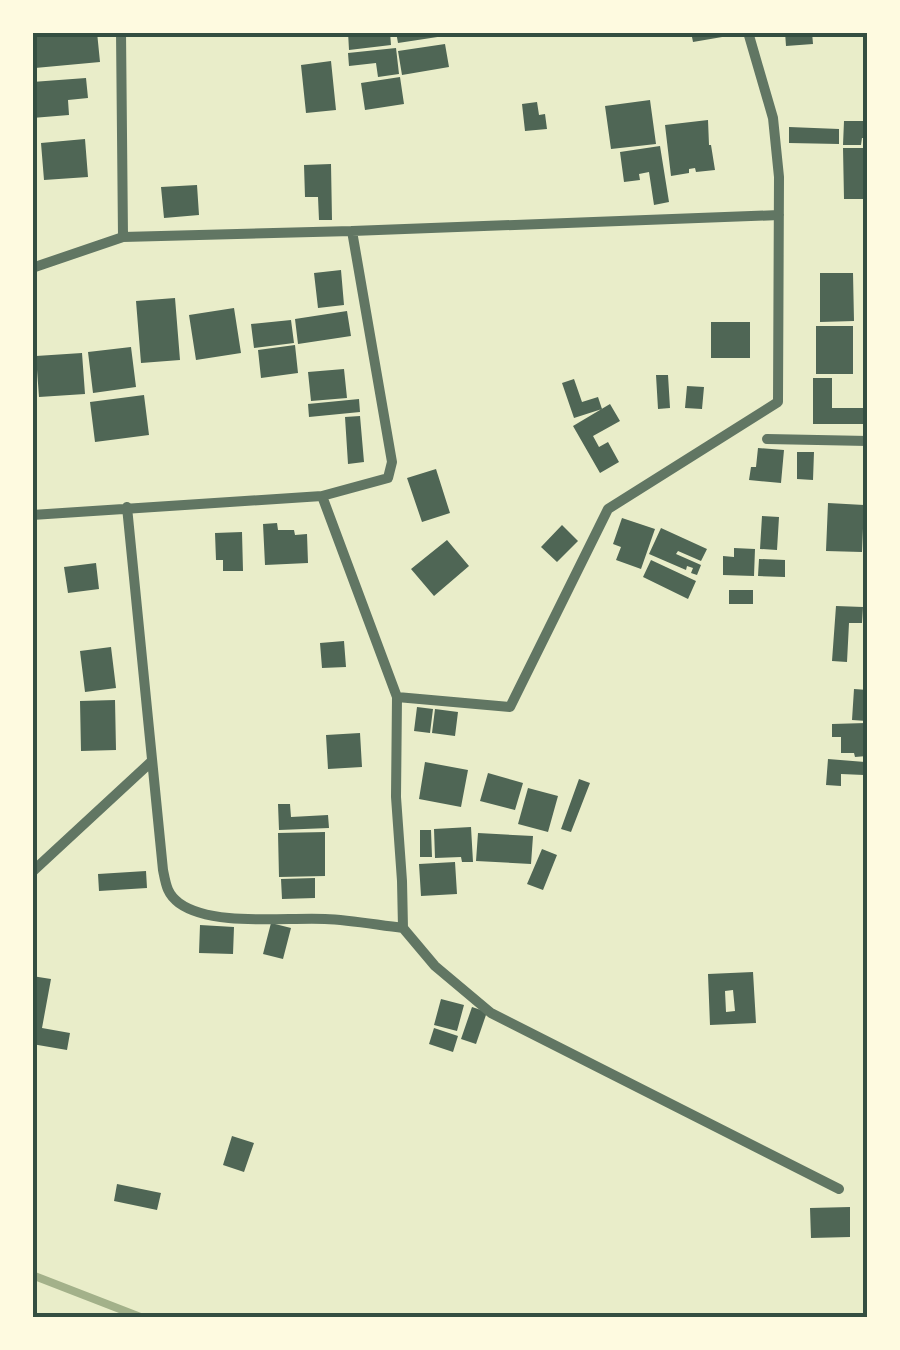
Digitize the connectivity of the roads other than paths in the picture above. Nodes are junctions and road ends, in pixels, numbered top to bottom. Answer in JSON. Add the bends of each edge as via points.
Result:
{"nodes":[{"id":1,"x":120,"y":32,"type":"edge"},
{"id":2,"x":748,"y":32,"type":"edge"},
{"id":3,"x":779,"y":214,"type":"junction"},
{"id":4,"x":352,"y":231,"type":"junction"},
{"id":5,"x":123,"y":236,"type":"junction"},
{"id":6,"x":32,"y":268,"type":"edge"},
{"id":7,"x":767,"y":438,"type":"dead end"},
{"id":8,"x":868,"y":441,"type":"edge"},
{"id":9,"x":322,"y":496,"type":"junction"},
{"id":10,"x":127,"y":507,"type":"junction"},
{"id":11,"x":32,"y":514,"type":"edge"},
{"id":12,"x":396,"y":697,"type":"junction"},
{"id":13,"x":152,"y":761,"type":"junction"},
{"id":14,"x":32,"y":872,"type":"edge"},
{"id":15,"x":402,"y":928,"type":"junction"},
{"id":16,"x":839,"y":1189,"type":"dead end"}],
"edges":[{"from":1,"to":5,"type":"street"},
{"from":2,"to":3,"type":"street","via":[[773,118]]},
{"from":3,"to":4,"type":"street"},
{"from":3,"to":12,"type":"street","via":[[778,402],[608,509],[510,707]]},
{"from":4,"to":5,"type":"street"},
{"from":4,"to":9,"type":"street","via":[[392,462],[388,478]]},
{"from":5,"to":6,"type":"street"},
{"from":7,"to":8,"type":"street"},
{"from":9,"to":10,"type":"street"},
{"from":9,"to":12,"type":"street"},
{"from":10,"to":11,"type":"street"},
{"from":10,"to":13,"type":"street"},
{"from":12,"to":15,"type":"street"},
{"from":13,"to":14,"type":"street"},
{"from":13,"to":15,"type":"street","via":[[162,870],[167,892],[180,904],[222,918]]},
{"from":15,"to":16,"type":"street","via":[[491,1012]]}]}
